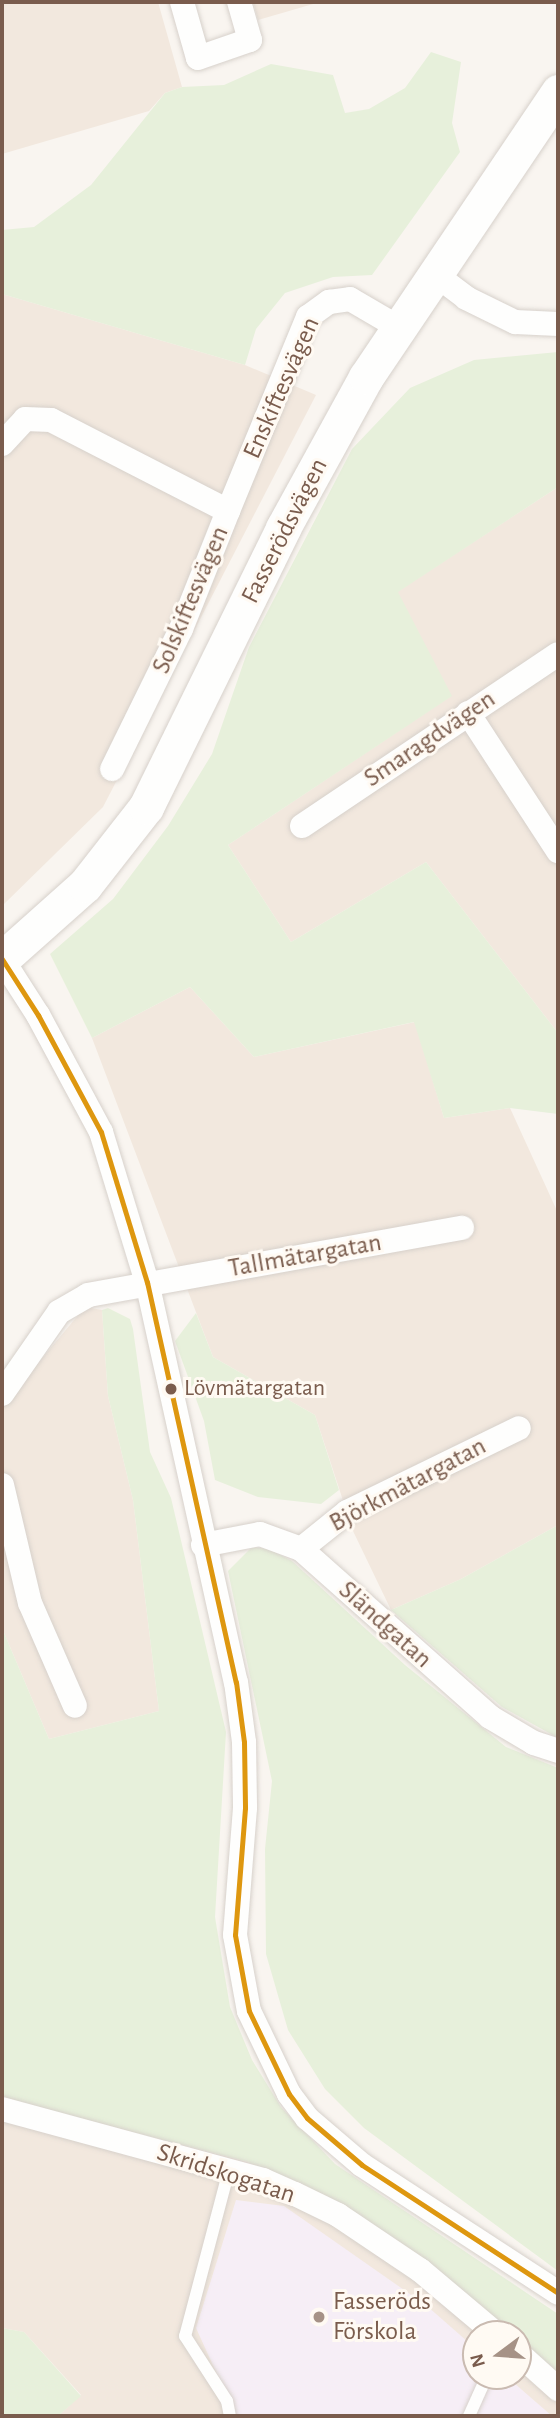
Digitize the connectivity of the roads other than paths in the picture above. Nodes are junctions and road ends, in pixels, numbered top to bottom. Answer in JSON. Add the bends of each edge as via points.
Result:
{"nodes":[{"id":1,"x":182,"y":2,"type":"edge"},
{"id":2,"x":239,"y":2,"type":"edge"},
{"id":3,"x":558,"y":92,"type":"edge"},
{"id":4,"x":436,"y":275,"type":"junction"},
{"id":5,"x":558,"y":324,"type":"edge"},
{"id":6,"x":398,"y":327,"type":"junction"},
{"id":7,"x":2,"y":444,"type":"edge"},
{"id":8,"x":229,"y":511,"type":"junction"},
{"id":9,"x":558,"y":653,"type":"edge"},
{"id":10,"x":468,"y":713,"type":"junction"},
{"id":11,"x":112,"y":769,"type":"dead end"},
{"id":12,"x":302,"y":826,"type":"dead end"},
{"id":13,"x":558,"y":851,"type":"edge"},
{"id":14,"x":2,"y":959,"type":"edge"},
{"id":15,"x":462,"y":1228,"type":"dead end"},
{"id":16,"x":147,"y":1282,"type":"junction"},
{"id":17,"x":2,"y":1394,"type":"edge"},
{"id":18,"x":519,"y":1428,"type":"dead end"},
{"id":19,"x":2,"y":1485,"type":"edge"},
{"id":20,"x":203,"y":1545,"type":"junction"},
{"id":21,"x":301,"y":1549,"type":"junction"},
{"id":22,"x":75,"y":1706,"type":"dead end"},
{"id":23,"x":558,"y":1751,"type":"edge"},
{"id":24,"x":2,"y":2109,"type":"edge"},
{"id":25,"x":229,"y":2170,"type":"junction"},
{"id":26,"x":558,"y":2293,"type":"edge"},
{"id":27,"x":479,"y":2320,"type":"edge"},
{"id":28,"x":532,"y":2366,"type":"edge"},
{"id":29,"x":558,"y":2389,"type":"edge"},
{"id":30,"x":481,"y":2390,"type":"edge"},
{"id":31,"x":230,"y":2416,"type":"edge"},
{"id":32,"x":469,"y":2416,"type":"edge"}],
"edges":[{"from":1,"to":2,"type":"street","via":[[198,58],[250,40]]},
{"from":3,"to":4,"type":"street","name":"Fasserödsvägen"},
{"from":4,"to":5,"type":"street","via":[[466,298],[515,322]]},
{"from":4,"to":6,"type":"street","name":"Fasserödsvägen"},
{"from":6,"to":8,"type":"street","name":"Enskiftesvägen","via":[[350,299],[315,309]]},
{"from":6,"to":14,"type":"street","name":"Fasserödsvägen","via":[[284,528],[146,807],[85,885]]},
{"from":7,"to":8,"type":"street","name":"Solskiftesvägen","via":[[24,419],[51,420]]},
{"from":8,"to":11,"type":"street","name":"Solskiftesvägen","via":[[181,629]]},
{"from":9,"to":10,"type":"street","name":"Smaragdvägen"},
{"from":10,"to":12,"type":"street","name":"Smaragdvägen"},
{"from":10,"to":13,"type":"street"},
{"from":14,"to":16,"type":"street","via":[[101,1132]]},
{"from":15,"to":16,"type":"street","name":"Tallmätargatan"},
{"from":16,"to":17,"type":"street","via":[[70,1303]]},
{"from":16,"to":20,"type":"street"},
{"from":18,"to":21,"type":"street","name":"Björkmätargatan","via":[[347,1512]]},
{"from":19,"to":22,"type":"street","via":[[30,1603]]},
{"from":20,"to":21,"type":"street","name":"Sländgatan","via":[[260,1534]]},
{"from":20,"to":26,"type":"street","via":[[236,1682],[244,1742],[245,1808],[235,1935],[249,2011],[262,2041],[289,2094],[316,2126],[362,2165]]},
{"from":21,"to":23,"type":"street","name":"Sländgatan","via":[[490,1717],[534,1743]]},
{"from":24,"to":25,"type":"street","name":"Skridskogatan"},
{"from":25,"to":27,"type":"street","name":"Skridskogatan","via":[[338,2215],[420,2270]]},
{"from":25,"to":31,"type":"lane","via":[[185,2336],[227,2400]]},
{"from":28,"to":29,"type":"street"},
{"from":30,"to":32,"type":"lane"}]}
